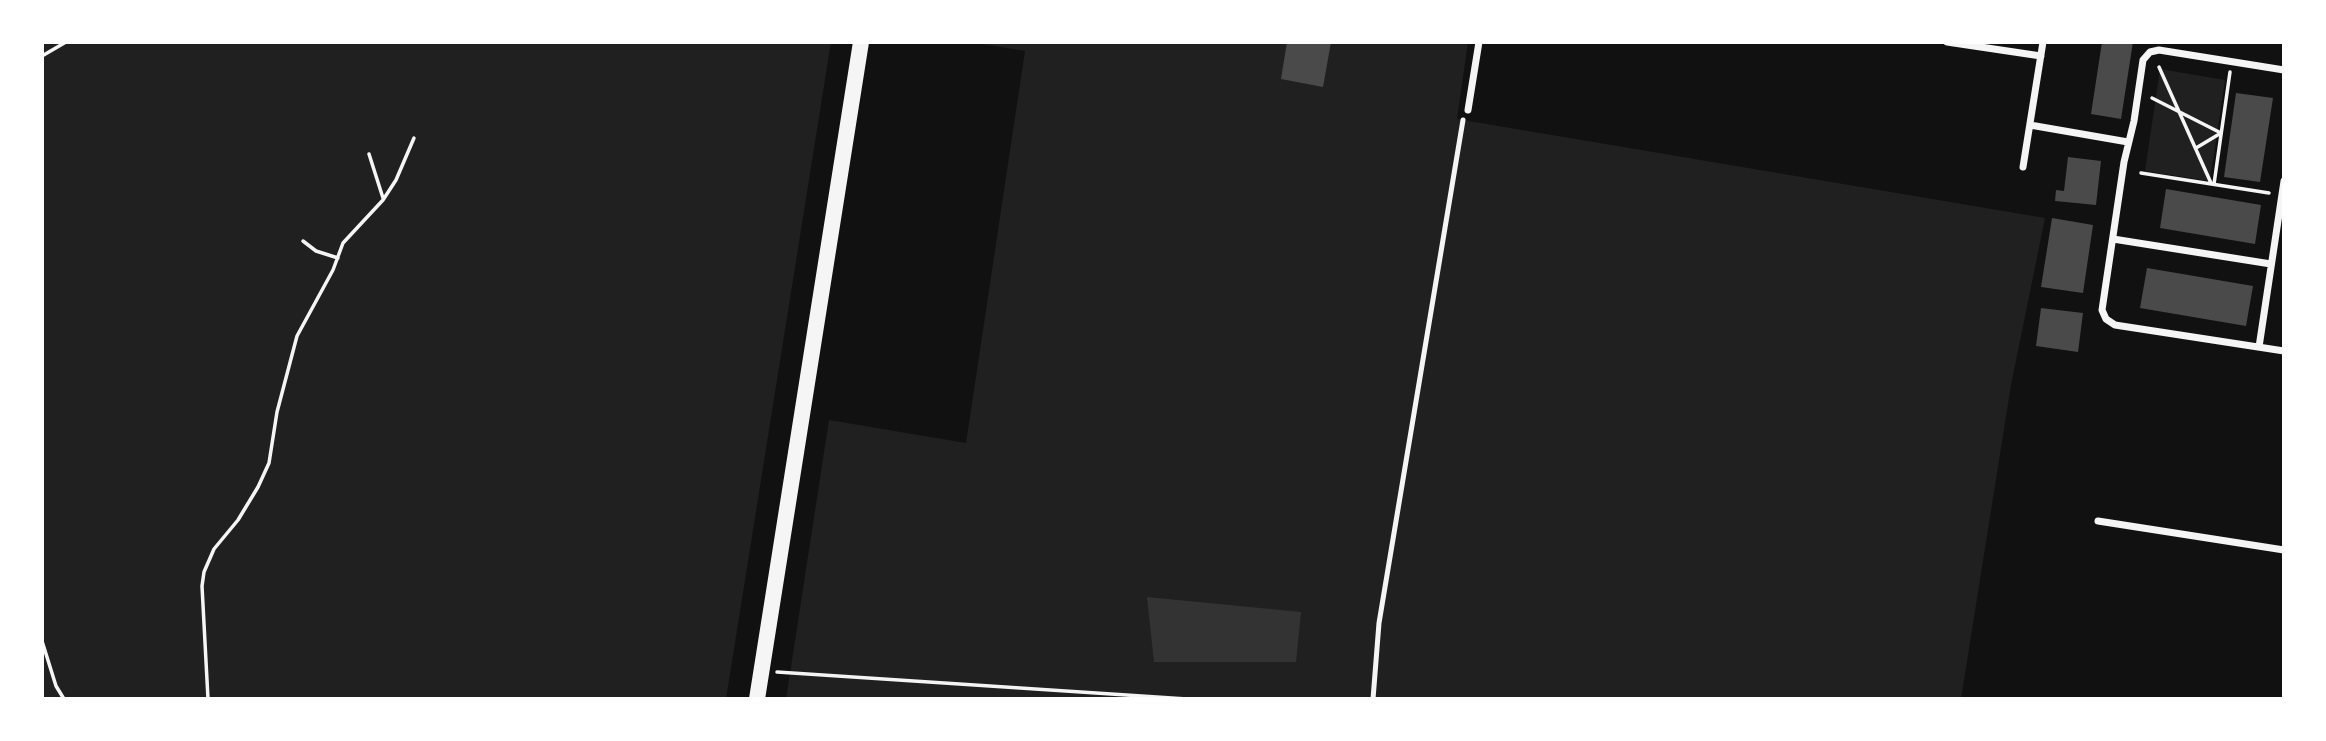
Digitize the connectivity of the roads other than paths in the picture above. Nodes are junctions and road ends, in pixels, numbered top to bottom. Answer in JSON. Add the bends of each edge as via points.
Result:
{"nodes":[{"id":1,"x":861,"y":42,"type":"edge"},
{"id":2,"x":1479,"y":42,"type":"edge"},
{"id":3,"x":1947,"y":42,"type":"edge"},
{"id":4,"x":2043,"y":42,"type":"edge"},
{"id":5,"x":2041,"y":56,"type":"junction"},
{"id":6,"x":2284,"y":70,"type":"edge"},
{"id":7,"x":1468,"y":110,"type":"dead end"},
{"id":8,"x":1463,"y":120,"type":"dead end"},
{"id":9,"x":2030,"y":125,"type":"junction"},
{"id":10,"x":2128,"y":142,"type":"junction"},
{"id":11,"x":2023,"y":167,"type":"dead end"},
{"id":12,"x":2284,"y":181,"type":"edge"},
{"id":13,"x":2113,"y":239,"type":"junction"},
{"id":14,"x":2271,"y":264,"type":"junction"},
{"id":15,"x":2259,"y":347,"type":"junction"},
{"id":16,"x":2284,"y":351,"type":"edge"},
{"id":17,"x":2098,"y":521,"type":"dead end"},
{"id":18,"x":2284,"y":550,"type":"edge"},
{"id":19,"x":757,"y":699,"type":"edge"},
{"id":20,"x":1373,"y":699,"type":"edge"}],
"edges":[{"from":1,"to":19,"type":"main road"},
{"from":2,"to":7,"type":"street"},
{"from":3,"to":5,"type":"street"},
{"from":4,"to":5,"type":"street"},
{"from":5,"to":9,"type":"street"},
{"from":6,"to":10,"type":"street","via":[[2150,52],[2143,60]]},
{"from":8,"to":20,"type":"lane","via":[[1379,623]]},
{"from":9,"to":10,"type":"street"},
{"from":9,"to":11,"type":"street"},
{"from":10,"to":13,"type":"street"},
{"from":12,"to":14,"type":"street"},
{"from":13,"to":14,"type":"street"},
{"from":13,"to":15,"type":"street","via":[[2102,310],[2106,319],[2115,325]]},
{"from":14,"to":15,"type":"street"},
{"from":15,"to":16,"type":"street"},
{"from":17,"to":18,"type":"street"}]}
